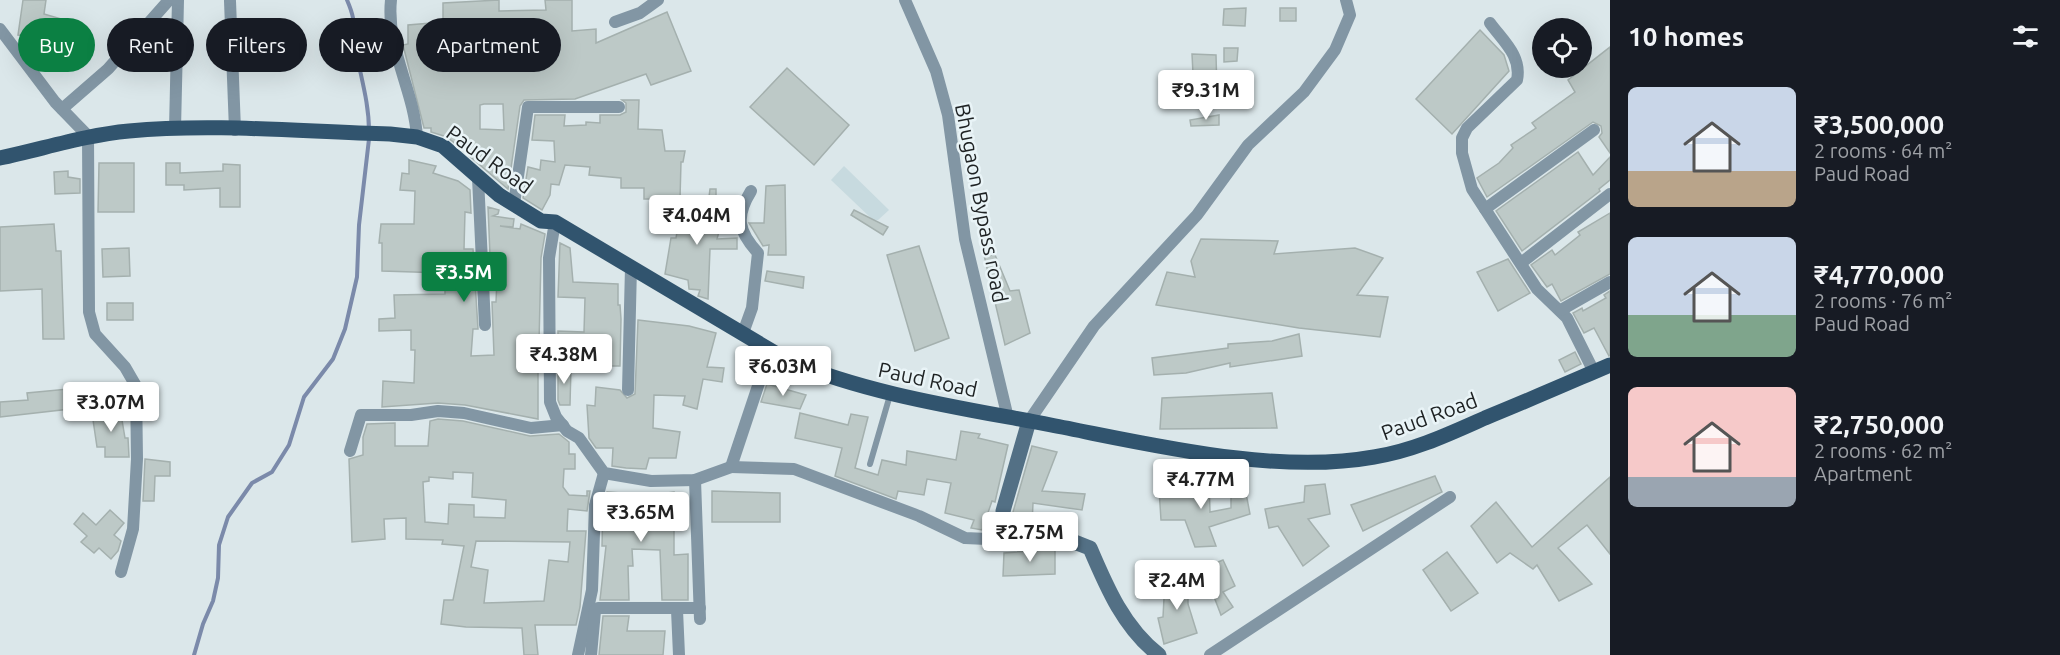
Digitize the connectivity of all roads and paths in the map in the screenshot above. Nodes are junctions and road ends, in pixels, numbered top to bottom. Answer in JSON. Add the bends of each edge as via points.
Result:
{"nodes":[{"id":1,"x":169,"y":0,"type":"edge"},
{"id":2,"x":178,"y":0,"type":"edge"},
{"id":3,"x":391,"y":0,"type":"edge"},
{"id":4,"x":658,"y":0,"type":"edge"},
{"id":5,"x":905,"y":0,"type":"edge"},
{"id":6,"x":1346,"y":0,"type":"edge"},
{"id":7,"x":230,"y":1,"type":"edge"},
{"id":8,"x":615,"y":22,"type":"dead end"},
{"id":9,"x":1490,"y":23,"type":"dead end"},
{"id":10,"x":0,"y":29,"type":"edge"},
{"id":11,"x":619,"y":107,"type":"dead end"},
{"id":12,"x":62,"y":109,"type":"junction"},
{"id":13,"x":175,"y":129,"type":"junction"},
{"id":14,"x":235,"y":130,"type":"junction"},
{"id":15,"x":1594,"y":130,"type":"dead end"},
{"id":16,"x":88,"y":136,"type":"junction"},
{"id":17,"x":417,"y":137,"type":"junction"},
{"id":18,"x":0,"y":158,"type":"edge"},
{"id":19,"x":478,"y":178,"type":"junction"},
{"id":20,"x":751,"y":191,"type":"dead end"},
{"id":21,"x":1610,"y":194,"type":"edge"},
{"id":22,"x":514,"y":204,"type":"junction"},
{"id":23,"x":1485,"y":209,"type":"junction"},
{"id":24,"x":555,"y":222,"type":"junction"},
{"id":25,"x":1521,"y":263,"type":"junction"},
{"id":26,"x":631,"y":267,"type":"junction"},
{"id":27,"x":1610,"y":282,"type":"edge"},
{"id":28,"x":1561,"y":310,"type":"junction"},
{"id":29,"x":484,"y":325,"type":"dead end"},
{"id":30,"x":742,"y":333,"type":"junction"},
{"id":31,"x":770,"y":350,"type":"junction"},
{"id":32,"x":1610,"y":365,"type":"edge"},
{"id":33,"x":1594,"y":372,"type":"junction"},
{"id":34,"x":628,"y":390,"type":"dead end"},
{"id":35,"x":891,"y":392,"type":"junction"},
{"id":36,"x":1008,"y":417,"type":"junction"},
{"id":37,"x":1029,"y":421,"type":"junction"},
{"id":38,"x":563,"y":425,"type":"junction"},
{"id":39,"x":350,"y":451,"type":"dead end"},
{"id":40,"x":870,"y":464,"type":"dead end"},
{"id":41,"x":731,"y":467,"type":"junction"},
{"id":42,"x":604,"y":473,"type":"junction"},
{"id":43,"x":695,"y":480,"type":"junction"},
{"id":44,"x":1450,"y":497,"type":"dead end"},
{"id":45,"x":1010,"y":532,"type":"junction"},
{"id":46,"x":122,"y":572,"type":"dead end"},
{"id":47,"x":677,"y":610,"type":"junction"},
{"id":48,"x":578,"y":655,"type":"edge"},
{"id":49,"x":591,"y":655,"type":"edge"},
{"id":50,"x":679,"y":655,"type":"edge"},
{"id":51,"x":1159,"y":655,"type":"edge"},
{"id":52,"x":1210,"y":655,"type":"edge"}],
"edges":[{"from":1,"to":12,"type":"street","via":[[108,69]]},
{"from":2,"to":13,"type":"street"},
{"from":3,"to":17,"type":"street","via":[[391,32],[416,111]]},
{"from":4,"to":8,"type":"street","via":[[640,13]]},
{"from":5,"to":36,"type":"street","name":"Bhugaon Bypass road","via":[[936,71],[948,116],[965,239]]},
{"from":6,"to":37,"type":"street","via":[[1350,15],[1335,50],[1304,92],[1248,145],[1197,215],[1094,326]]},
{"from":7,"to":14,"type":"street"},
{"from":9,"to":23,"type":"street","via":[[1517,58],[1519,70],[1517,80],[1467,128],[1462,138],[1468,179]]},
{"from":10,"to":12,"type":"street"},
{"from":11,"to":22,"type":"street","via":[[528,106]]},
{"from":12,"to":16,"type":"street"},
{"from":13,"to":14,"type":"main road","name":"Paud Road"},
{"from":13,"to":16,"type":"main road","name":"Paud Road"},
{"from":14,"to":17,"type":"main road","name":"Paud Road"},
{"from":15,"to":23,"type":"street"},
{"from":16,"to":18,"type":"main road","name":"Paud Road"},
{"from":16,"to":46,"type":"street","via":[[89,312],[95,334],[125,367],[136,386],[133,529]]},
{"from":17,"to":19,"type":"main road","name":"Paud Road","via":[[443,146]]},
{"from":19,"to":22,"type":"main road","name":"Paud Road"},
{"from":19,"to":29,"type":"street"},
{"from":20,"to":30,"type":"street","via":[[740,210],[744,238],[758,253],[752,308]]},
{"from":21,"to":25,"type":"street"},
{"from":22,"to":24,"type":"main road","name":"Paud Road","via":[[541,221]]},
{"from":23,"to":25,"type":"street"},
{"from":24,"to":26,"type":"main road","name":"Paud Road"},
{"from":24,"to":38,"type":"street","via":[[549,258],[550,402]]},
{"from":25,"to":28,"type":"street","via":[[1541,293]]},
{"from":26,"to":30,"type":"main road","name":"Paud Road"},
{"from":26,"to":34,"type":"street"},
{"from":27,"to":28,"type":"street"},
{"from":28,"to":33,"type":"street"},
{"from":30,"to":31,"type":"main road","name":"Paud Road"},
{"from":31,"to":35,"type":"main road","name":"Paud Road","via":[[822,374]]},
{"from":31,"to":41,"type":"street"},
{"from":32,"to":33,"type":"main road","name":"Paud Road"},
{"from":33,"to":37,"type":"main road","name":"Paud Road","via":[[1413,448],[1373,458],[1277,460],[1183,450]]},
{"from":35,"to":36,"type":"main road","name":"Paud Road"},
{"from":35,"to":40,"type":"lane"},
{"from":36,"to":37,"type":"main road","name":"Paud Road"},
{"from":37,"to":45,"type":"street","via":[[1003,511],[1006,530]]},
{"from":38,"to":39,"type":"street","via":[[531,428],[438,411],[361,416]]},
{"from":38,"to":42,"type":"street","via":[[579,438]]},
{"from":41,"to":43,"type":"street"},
{"from":41,"to":45,"type":"street","via":[[794,469],[919,516],[965,538],[987,539]]},
{"from":42,"to":43,"type":"street","via":[[651,481]]},
{"from":42,"to":48,"type":"street","via":[[596,505],[592,590]]},
{"from":43,"to":47,"type":"street","via":[[700,614]]},
{"from":44,"to":52,"type":"street"},
{"from":45,"to":51,"type":"street","via":[[1016,537],[1051,536],[1090,548],[1110,594],[1139,640]]},
{"from":47,"to":49,"type":"street","via":[[598,608]]},
{"from":47,"to":50,"type":"street"}]}
